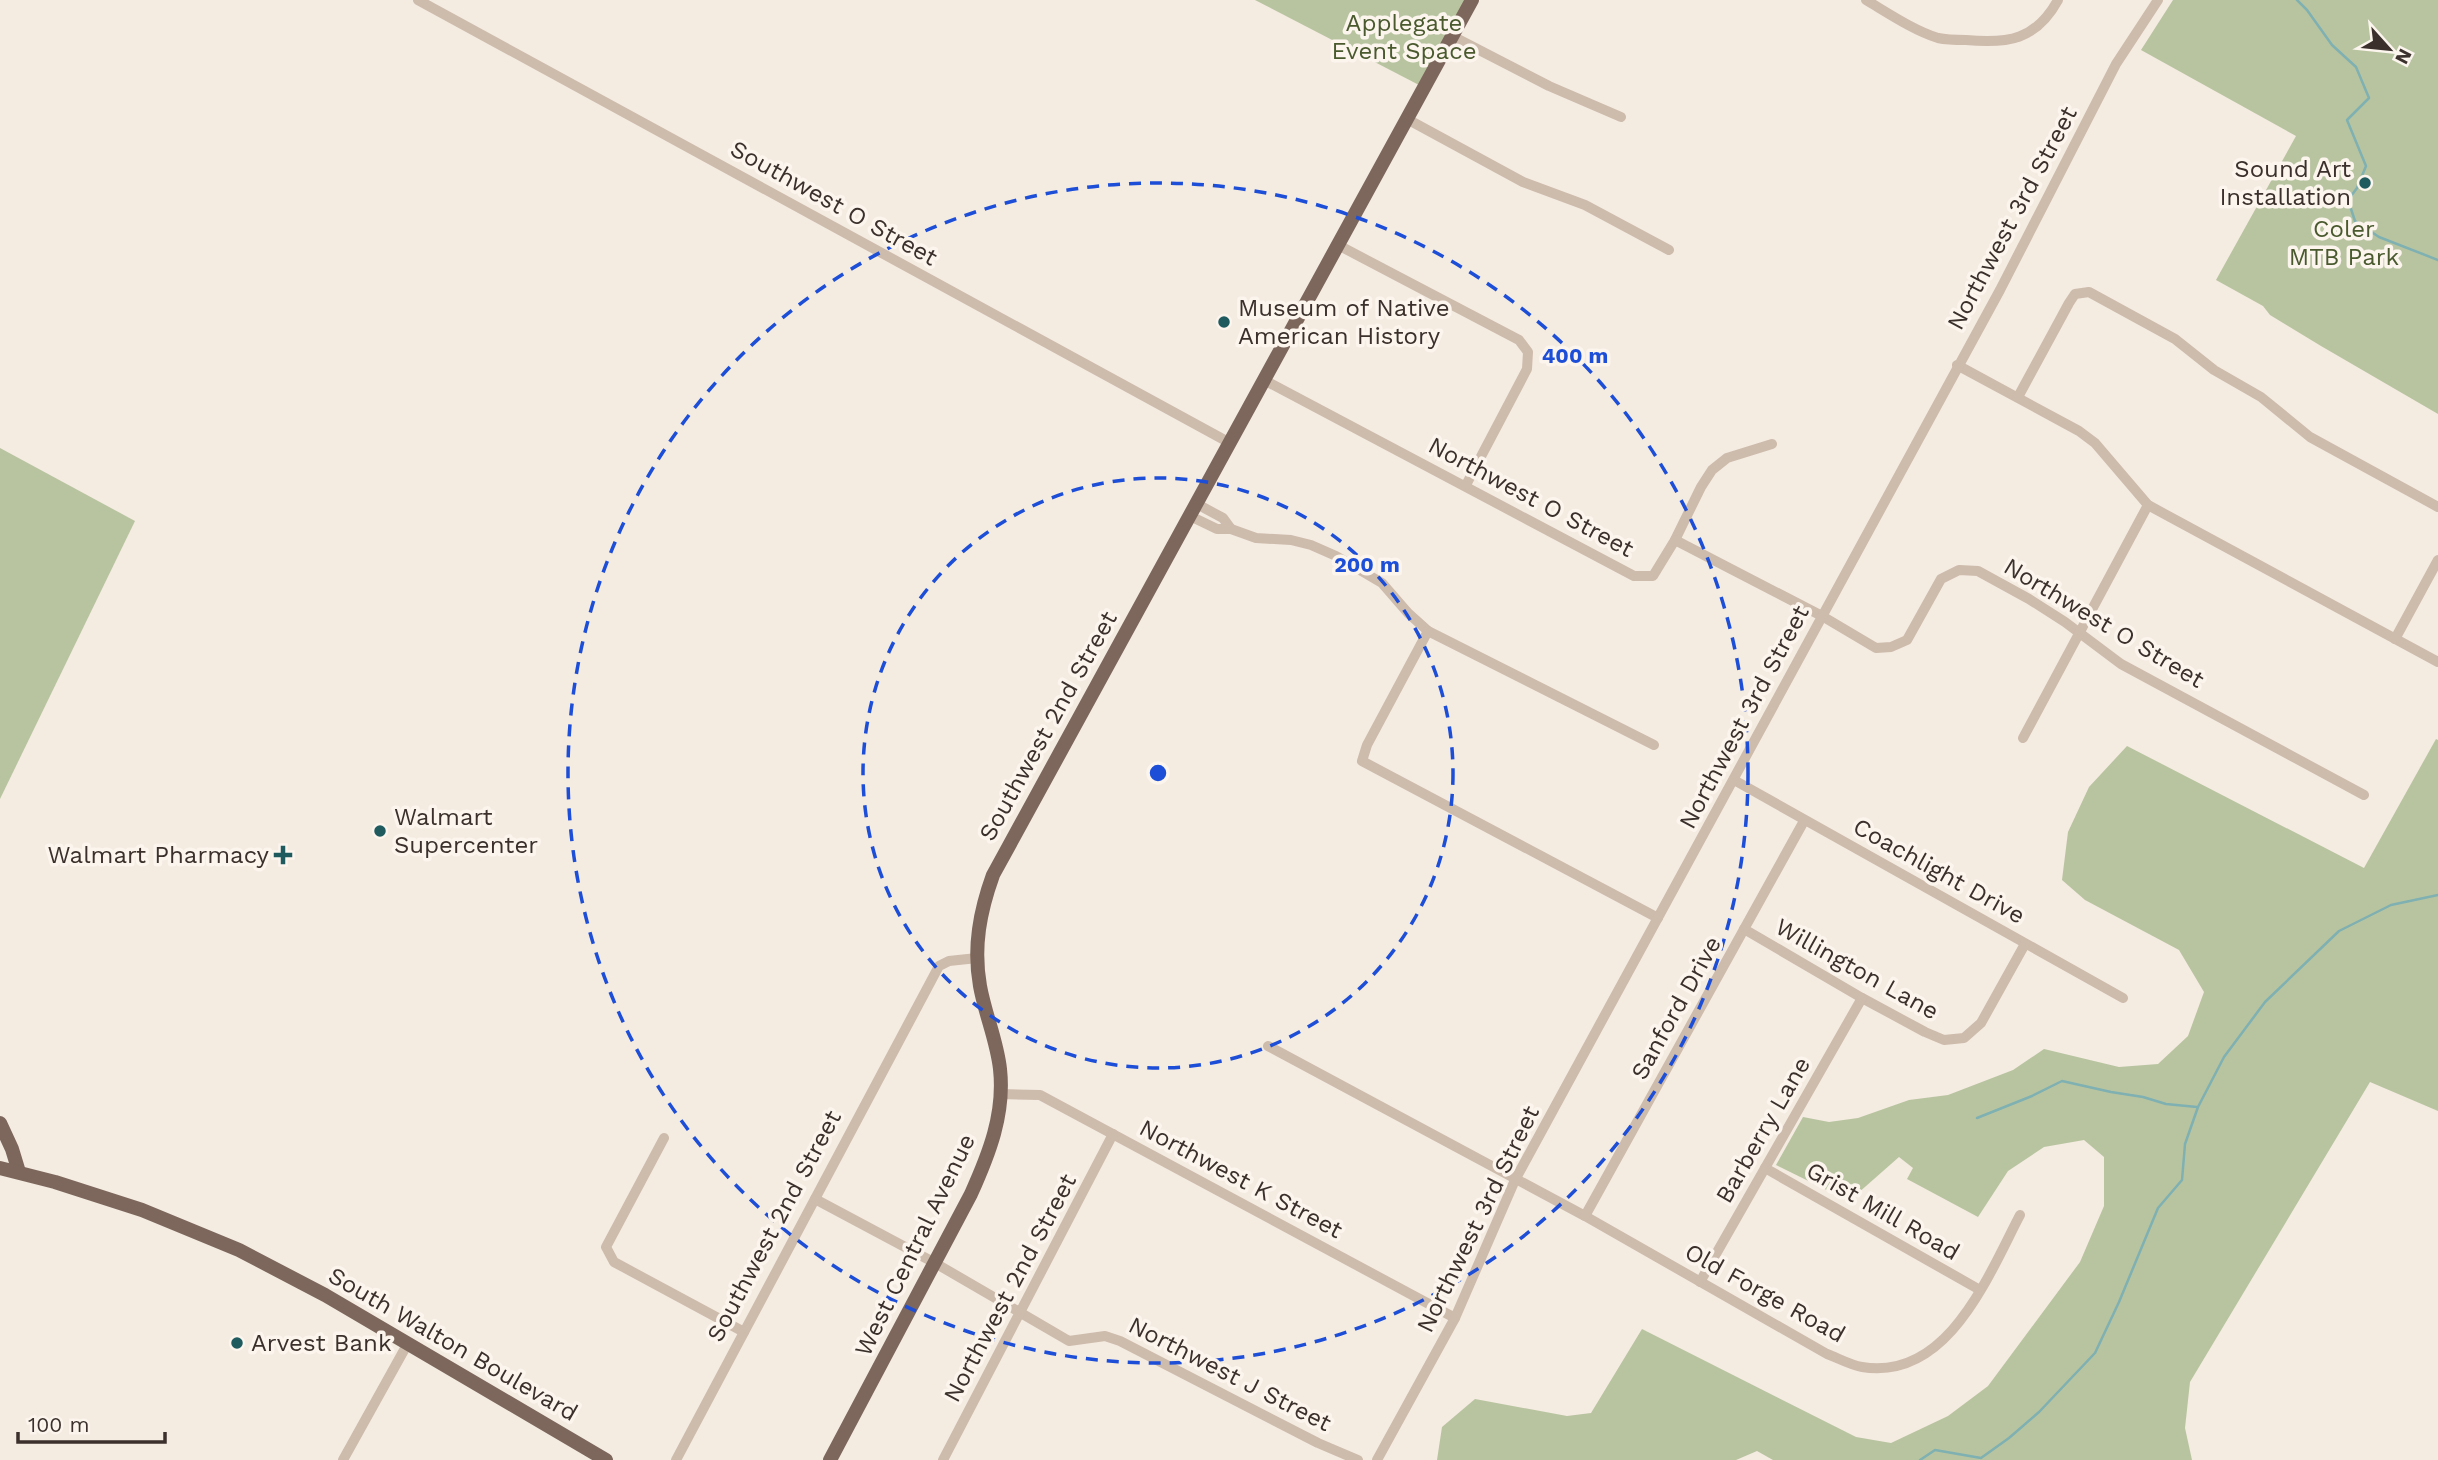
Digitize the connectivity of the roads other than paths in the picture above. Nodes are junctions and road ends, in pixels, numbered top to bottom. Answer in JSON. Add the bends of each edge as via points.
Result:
{"nodes":[{"id":1,"x":418,"y":0,"type":"edge"},
{"id":2,"x":1472,"y":0,"type":"edge"},
{"id":3,"x":1866,"y":0,"type":"edge"},
{"id":4,"x":2058,"y":0,"type":"edge"},
{"id":5,"x":2158,"y":0,"type":"edge"},
{"id":6,"x":1883,"y":4,"type":"edge"},
{"id":7,"x":1452,"y":36,"type":"junction"},
{"id":8,"x":1621,"y":117,"type":"dead end"},
{"id":9,"x":1407,"y":119,"type":"junction"},
{"id":10,"x":1338,"y":245,"type":"junction"},
{"id":11,"x":1669,"y":250,"type":"dead end"},
{"id":12,"x":1957,"y":365,"type":"junction"},
{"id":13,"x":1264,"y":380,"type":"junction"},
{"id":14,"x":2018,"y":397,"type":"junction"},
{"id":15,"x":1230,"y":443,"type":"junction"},
{"id":16,"x":1772,"y":444,"type":"dead end"},
{"id":17,"x":1466,"y":485,"type":"junction"},
{"id":18,"x":2148,"y":505,"type":"junction"},
{"id":19,"x":2438,"y":507,"type":"edge"},
{"id":20,"x":1193,"y":510,"type":"junction"},
{"id":21,"x":1675,"y":540,"type":"junction"},
{"id":22,"x":2438,"y":560,"type":"edge"},
{"id":23,"x":1822,"y":616,"type":"junction"},
{"id":24,"x":1428,"y":631,"type":"junction"},
{"id":25,"x":2079,"y":635,"type":"junction"},
{"id":26,"x":2395,"y":639,"type":"junction"},
{"id":27,"x":2438,"y":662,"type":"edge"},
{"id":28,"x":2023,"y":738,"type":"dead end"},
{"id":29,"x":1654,"y":745,"type":"dead end"},
{"id":30,"x":1734,"y":780,"type":"junction"},
{"id":31,"x":2364,"y":794,"type":"dead end"},
{"id":32,"x":1804,"y":821,"type":"junction"},
{"id":33,"x":1658,"y":918,"type":"junction"},
{"id":34,"x":1744,"y":929,"type":"junction"},
{"id":35,"x":2025,"y":944,"type":"junction"},
{"id":36,"x":977,"y":958,"type":"junction"},
{"id":37,"x":1862,"y":998,"type":"junction"},
{"id":38,"x":2123,"y":999,"type":"dead end"},
{"id":39,"x":1268,"y":1046,"type":"dead end"},
{"id":40,"x":1001,"y":1094,"type":"junction"},
{"id":41,"x":0,"y":1123,"type":"edge"},
{"id":42,"x":1113,"y":1134,"type":"junction"},
{"id":43,"x":7,"y":1137,"type":"junction"},
{"id":44,"x":664,"y":1138,"type":"dead end"},
{"id":45,"x":0,"y":1151,"type":"edge"},
{"id":46,"x":0,"y":1168,"type":"edge"},
{"id":47,"x":1765,"y":1168,"type":"junction"},
{"id":48,"x":19,"y":1172,"type":"junction"},
{"id":49,"x":1515,"y":1180,"type":"junction"},
{"id":50,"x":814,"y":1199,"type":"junction"},
{"id":51,"x":2020,"y":1215,"type":"dead end"},
{"id":52,"x":1585,"y":1216,"type":"junction"},
{"id":53,"x":935,"y":1263,"type":"junction"},
{"id":54,"x":1700,"y":1282,"type":"junction"},
{"id":55,"x":1980,"y":1290,"type":"junction"},
{"id":56,"x":1021,"y":1314,"type":"junction"},
{"id":57,"x":1455,"y":1318,"type":"junction"},
{"id":58,"x":744,"y":1332,"type":"junction"},
{"id":59,"x":408,"y":1343,"type":"junction"},
{"id":60,"x":345,"y":1459,"type":"edge"},
{"id":61,"x":606,"y":1460,"type":"edge"},
{"id":62,"x":676,"y":1460,"type":"edge"},
{"id":63,"x":830,"y":1460,"type":"edge"},
{"id":64,"x":943,"y":1460,"type":"edge"},
{"id":65,"x":1358,"y":1460,"type":"edge"},
{"id":66,"x":1377,"y":1460,"type":"edge"}],
"edges":[{"from":1,"to":15,"type":"street","name":"Southwest O Street"},
{"from":2,"to":7,"type":"main road","name":"Southwest 2nd Street"},
{"from":3,"to":6,"type":"street"},
{"from":4,"to":6,"type":"street","via":[[2033,32],[1984,42],[1940,38]]},
{"from":5,"to":12,"type":"street","name":"Northwest 3rd Street","via":[[2116,64]]},
{"from":7,"to":8,"type":"street"},
{"from":7,"to":9,"type":"main road","name":"Southwest 2nd Street"},
{"from":9,"to":10,"type":"main road","name":"Southwest 2nd Street"},
{"from":9,"to":11,"type":"street","via":[[1523,181],[1585,205]]},
{"from":10,"to":13,"type":"main road","name":"Southwest 2nd Street"},
{"from":10,"to":17,"type":"street","via":[[1519,340],[1528,352],[1527,369]]},
{"from":12,"to":14,"type":"street"},
{"from":12,"to":23,"type":"street","name":"Northwest 3rd Street"},
{"from":13,"to":15,"type":"main road","name":"Southwest 2nd Street"},
{"from":13,"to":17,"type":"street","name":"Northwest O Street"},
{"from":14,"to":18,"type":"street","via":[[2095,443]]},
{"from":14,"to":19,"type":"street","via":[[2075,294],[2089,292],[2175,339],[2214,370],[2261,397],[2310,437]]},
{"from":15,"to":20,"type":"main road","name":"Southwest 2nd Street"},
{"from":16,"to":21,"type":"street","via":[[1727,457],[1712,470]]},
{"from":17,"to":21,"type":"street","name":"Northwest O Street","via":[[1634,576],[1653,576]]},
{"from":18,"to":25,"type":"street"},
{"from":18,"to":26,"type":"street"},
{"from":20,"to":24,"type":"street","via":[[1217,529],[1291,540],[1336,556],[1382,583]]},
{"from":20,"to":36,"type":"main road","name":"Southwest 2nd Street","via":[[993,875],[977,933]]},
{"from":21,"to":23,"type":"street","name":"Northwest O Street"},
{"from":22,"to":26,"type":"street"},
{"from":23,"to":25,"type":"street","name":"Northwest O Street","via":[[1876,648],[1891,647],[1907,639],[1941,579],[1959,570],[1978,571],[2029,599]]},
{"from":23,"to":30,"type":"street","name":"Northwest 3rd Street"},
{"from":24,"to":29,"type":"street"},
{"from":24,"to":33,"type":"street","via":[[1362,761]]},
{"from":25,"to":28,"type":"street"},
{"from":25,"to":31,"type":"street","name":"Northwest O Street","via":[[2121,664]]},
{"from":26,"to":27,"type":"street"},
{"from":30,"to":32,"type":"street","name":"Coachlight Drive"},
{"from":30,"to":33,"type":"street","name":"Northwest 3rd Street"},
{"from":32,"to":34,"type":"street","name":"Sanford Drive"},
{"from":32,"to":35,"type":"street","name":"Coachlight Drive"},
{"from":33,"to":49,"type":"street","name":"Northwest 3rd Street"},
{"from":34,"to":37,"type":"street","name":"Willington Lane"},
{"from":34,"to":52,"type":"street","name":"Sanford Drive"},
{"from":35,"to":37,"type":"street","name":"Willington Lane","via":[[1981,1023],[1964,1038],[1944,1040]]},
{"from":35,"to":38,"type":"street","name":"Coachlight Drive"},
{"from":36,"to":40,"type":"main road","name":"West Central Avenue","via":[[999,1062]]},
{"from":36,"to":50,"type":"street","name":"Southwest 2nd Street","via":[[939,966]]},
{"from":37,"to":47,"type":"street","name":"Barberry Lane"},
{"from":39,"to":49,"type":"street","name":"Old Forge Road"},
{"from":40,"to":42,"type":"street","name":"Northwest K Street","via":[[1040,1096]]},
{"from":40,"to":53,"type":"main road","name":"West Central Avenue","via":[[991,1150]]},
{"from":41,"to":43,"type":"main road"},
{"from":42,"to":56,"type":"street","name":"Northwest 2nd Street"},
{"from":42,"to":57,"type":"street","name":"Northwest K Street"},
{"from":43,"to":45,"type":"main road"},
{"from":43,"to":48,"type":"main road"},
{"from":44,"to":58,"type":"street","via":[[606,1247],[614,1262]]},
{"from":46,"to":48,"type":"main road","name":"South Walton Boulevard"},
{"from":47,"to":54,"type":"street","name":"Barberry Lane"},
{"from":47,"to":55,"type":"street","name":"Grist Mill Road"},
{"from":48,"to":59,"type":"main road","name":"South Walton Boulevard","via":[[142,1210],[239,1250]]},
{"from":49,"to":52,"type":"street","name":"Old Forge Road"},
{"from":49,"to":57,"type":"street","name":"Northwest 3rd Street"},
{"from":50,"to":53,"type":"street","name":"Northwest J Street"},
{"from":50,"to":58,"type":"street","name":"Southwest 2nd Street"},
{"from":51,"to":55,"type":"street","name":"Old Forge Road"},
{"from":52,"to":54,"type":"street","name":"Old Forge Road"},
{"from":53,"to":56,"type":"street","name":"Northwest J Street"},
{"from":53,"to":63,"type":"main road","name":"West Central Avenue"},
{"from":54,"to":55,"type":"street","name":"Old Forge Road","via":[[1827,1354],[1862,1367],[1893,1367],[1922,1357],[1951,1334]]},
{"from":56,"to":64,"type":"street","name":"Northwest 2nd Street"},
{"from":56,"to":65,"type":"street","name":"Northwest J Street","via":[[1069,1341],[1105,1336],[1120,1341]]},
{"from":57,"to":66,"type":"street","name":"Northwest 3rd Street"},
{"from":58,"to":62,"type":"street","name":"Southwest 2nd Street"},
{"from":59,"to":60,"type":"street"},
{"from":59,"to":61,"type":"main road","name":"South Walton Boulevard"}]}
